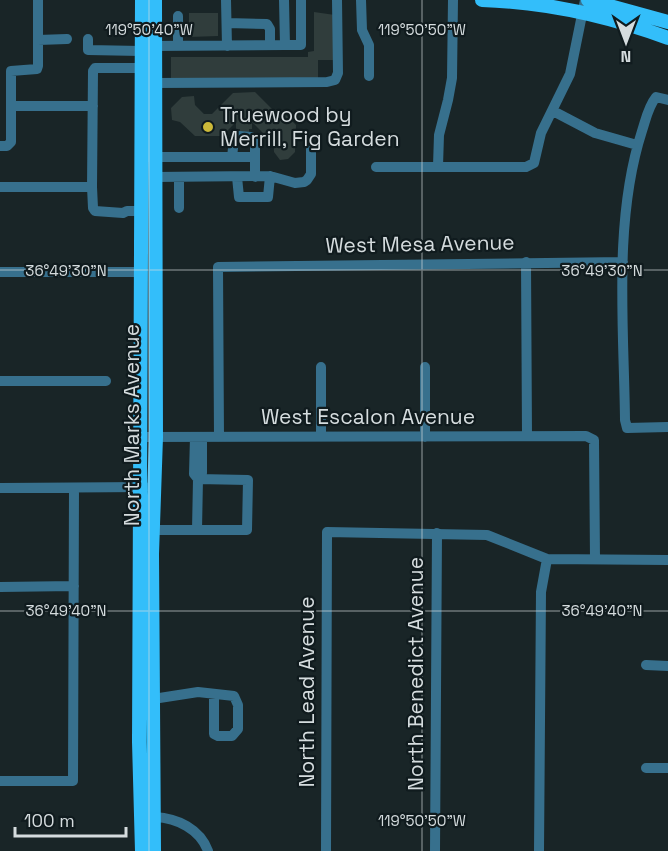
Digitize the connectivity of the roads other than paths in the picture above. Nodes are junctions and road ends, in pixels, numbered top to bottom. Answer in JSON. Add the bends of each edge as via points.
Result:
{"nodes":[{"id":1,"x":38,"y":0,"type":"edge"},
{"id":2,"x":142,"y":0,"type":"edge"},
{"id":3,"x":155,"y":0,"type":"edge"},
{"id":4,"x":226,"y":0,"type":"edge"},
{"id":5,"x":284,"y":0,"type":"edge"},
{"id":6,"x":301,"y":0,"type":"edge"},
{"id":7,"x":337,"y":0,"type":"edge"},
{"id":8,"x":361,"y":0,"type":"edge"},
{"id":9,"x":453,"y":0,"type":"edge"},
{"id":10,"x":482,"y":0,"type":"edge"},
{"id":11,"x":502,"y":0,"type":"edge"},
{"id":12,"x":585,"y":4,"type":"edge"},
{"id":13,"x":178,"y":16,"type":"dead end"},
{"id":14,"x":668,"y":22,"type":"edge"},
{"id":15,"x":227,"y":23,"type":"junction"},
{"id":16,"x":668,"y":38,"type":"edge"},
{"id":17,"x":68,"y":39,"type":"dead end"},
{"id":18,"x":88,"y":39,"type":"dead end"},
{"id":19,"x":38,"y":40,"type":"junction"},
{"id":20,"x":178,"y":42,"type":"junction"},
{"id":21,"x":270,"y":45,"type":"junction"},
{"id":22,"x":285,"y":45,"type":"junction"},
{"id":23,"x":227,"y":46,"type":"junction"},
{"id":24,"x":148,"y":48,"type":"junction"},
{"id":25,"x":141,"y":68,"type":"junction"},
{"id":26,"x":369,"y":76,"type":"dead end"},
{"id":27,"x":154,"y":82,"type":"junction"},
{"id":28,"x":668,"y":100,"type":"edge"},
{"id":29,"x":7,"y":101,"type":"edge"},
{"id":30,"x":141,"y":105,"type":"junction"},
{"id":31,"x":93,"y":106,"type":"junction"},
{"id":32,"x":553,"y":111,"type":"junction"},
{"id":33,"x":638,"y":145,"type":"junction"},
{"id":34,"x":0,"y":146,"type":"edge"},
{"id":35,"x":311,"y":147,"type":"dead end"},
{"id":36,"x":232,"y":157,"type":"junction"},
{"id":37,"x":255,"y":157,"type":"junction"},
{"id":38,"x":155,"y":158,"type":"junction"},
{"id":39,"x":376,"y":166,"type":"dead end"},
{"id":40,"x":438,"y":166,"type":"junction"},
{"id":41,"x":155,"y":177,"type":"junction"},
{"id":42,"x":179,"y":177,"type":"junction"},
{"id":43,"x":237,"y":177,"type":"junction"},
{"id":44,"x":255,"y":177,"type":"junction"},
{"id":45,"x":270,"y":177,"type":"junction"},
{"id":46,"x":0,"y":187,"type":"edge"},
{"id":47,"x":92,"y":187,"type":"junction"},
{"id":48,"x":179,"y":208,"type":"dead end"},
{"id":49,"x":134,"y":211,"type":"junction"},
{"id":50,"x":526,"y":262,"type":"junction"},
{"id":51,"x":623,"y":262,"type":"junction"},
{"id":52,"x":0,"y":272,"type":"edge"},
{"id":53,"x":140,"y":272,"type":"junction"},
{"id":54,"x":154,"y":350,"type":"junction"},
{"id":55,"x":321,"y":367,"type":"dead end"},
{"id":56,"x":425,"y":367,"type":"dead end"},
{"id":57,"x":0,"y":381,"type":"edge"},
{"id":58,"x":106,"y":381,"type":"dead end"},
{"id":59,"x":668,"y":427,"type":"edge"},
{"id":60,"x":156,"y":436,"type":"junction"},
{"id":61,"x":321,"y":436,"type":"junction"},
{"id":62,"x":527,"y":436,"type":"junction"},
{"id":63,"x":141,"y":437,"type":"junction"},
{"id":64,"x":198,"y":437,"type":"junction"},
{"id":65,"x":219,"y":437,"type":"junction"},
{"id":66,"x":426,"y":437,"type":"junction"},
{"id":67,"x":198,"y":479,"type":"junction"},
{"id":68,"x":139,"y":487,"type":"junction"},
{"id":69,"x":0,"y":488,"type":"edge"},
{"id":70,"x":74,"y":488,"type":"junction"},
{"id":71,"x":154,"y":488,"type":"junction"},
{"id":72,"x":153,"y":530,"type":"junction"},
{"id":73,"x":197,"y":530,"type":"junction"},
{"id":74,"x":436,"y":533,"type":"junction"},
{"id":75,"x":547,"y":559,"type":"junction"},
{"id":76,"x":596,"y":559,"type":"junction"},
{"id":77,"x":668,"y":560,"type":"edge"},
{"id":78,"x":74,"y":586,"type":"junction"},
{"id":79,"x":0,"y":587,"type":"edge"},
{"id":80,"x":646,"y":665,"type":"dead end"},
{"id":81,"x":668,"y":666,"type":"edge"},
{"id":82,"x":214,"y":695,"type":"dead end"},
{"id":83,"x":153,"y":699,"type":"junction"},
{"id":84,"x":646,"y":768,"type":"dead end"},
{"id":85,"x":668,"y":768,"type":"edge"},
{"id":86,"x":0,"y":781,"type":"edge"},
{"id":87,"x":155,"y":817,"type":"junction"},
{"id":88,"x":142,"y":851,"type":"edge"},
{"id":89,"x":154,"y":851,"type":"edge"},
{"id":90,"x":208,"y":851,"type":"edge"},
{"id":91,"x":326,"y":851,"type":"edge"},
{"id":92,"x":435,"y":851,"type":"edge"},
{"id":93,"x":538,"y":851,"type":"edge"}],
"edges":[{"from":1,"to":19,"type":"street"},
{"from":2,"to":24,"type":"main road","name":"North Marks Avenue"},
{"from":3,"to":24,"type":"main road","name":"North Marks Avenue"},
{"from":4,"to":15,"type":"street"},
{"from":5,"to":22,"type":"street"},
{"from":6,"to":22,"type":"street","via":[[301,45]]},
{"from":7,"to":27,"type":"street","via":[[335,80]]},
{"from":8,"to":26,"type":"street","via":[[362,30],[369,45]]},
{"from":9,"to":40,"type":"street","via":[[452,78],[439,135]]},
{"from":10,"to":11,"type":"main road"},
{"from":11,"to":12,"type":"main road"},
{"from":12,"to":14,"type":"main road"},
{"from":12,"to":16,"type":"main road"},
{"from":12,"to":32,"type":"street","via":[[570,74]]},
{"from":13,"to":20,"type":"street"},
{"from":15,"to":21,"type":"street","via":[[267,24]]},
{"from":15,"to":23,"type":"street"},
{"from":17,"to":19,"type":"street"},
{"from":18,"to":24,"type":"street","via":[[88,50]]},
{"from":19,"to":29,"type":"street","via":[[37,69],[10,71]]},
{"from":20,"to":23,"type":"street"},
{"from":20,"to":24,"type":"street"},
{"from":21,"to":22,"type":"street"},
{"from":21,"to":23,"type":"street"},
{"from":24,"to":25,"type":"main road","name":"North Marks Avenue"},
{"from":24,"to":27,"type":"main road","name":"North Marks Avenue"},
{"from":25,"to":30,"type":"main road","name":"North Marks Avenue"},
{"from":25,"to":31,"type":"street","via":[[93,69]]},
{"from":27,"to":38,"type":"main road","name":"North Marks Avenue"},
{"from":28,"to":33,"type":"street","via":[[656,97],[651,103]]},
{"from":29,"to":31,"type":"street"},
{"from":29,"to":34,"type":"street","via":[[11,142]]},
{"from":30,"to":41,"type":"main road","via":[[146,113],[148,160]]},
{"from":30,"to":49,"type":"main road","name":"North Marks Avenue"},
{"from":31,"to":47,"type":"street"},
{"from":32,"to":33,"type":"street","via":[[595,133]]},
{"from":32,"to":40,"type":"street","via":[[541,133],[534,163]]},
{"from":33,"to":51,"type":"street","via":[[627,200]]},
{"from":35,"to":45,"type":"street","via":[[311,174],[307,180],[295,183]]},
{"from":36,"to":37,"type":"street"},
{"from":36,"to":37,"type":"street","via":[[232,142],[239,136],[249,136]]},
{"from":36,"to":38,"type":"street"},
{"from":37,"to":44,"type":"street"},
{"from":38,"to":41,"type":"main road","name":"North Marks Avenue"},
{"from":39,"to":40,"type":"street"},
{"from":41,"to":42,"type":"street"},
{"from":41,"to":54,"type":"main road","name":"North Marks Avenue"},
{"from":42,"to":43,"type":"street"},
{"from":42,"to":48,"type":"street"},
{"from":43,"to":44,"type":"street"},
{"from":43,"to":45,"type":"street","via":[[239,197],[268,197]]},
{"from":44,"to":45,"type":"street"},
{"from":46,"to":47,"type":"street"},
{"from":47,"to":49,"type":"street","via":[[93,210]]},
{"from":49,"to":53,"type":"main road","name":"North Marks Avenue"},
{"from":50,"to":51,"type":"street","name":"West Mesa Avenue"},
{"from":50,"to":62,"type":"street"},
{"from":50,"to":65,"type":"street","name":"West Mesa Avenue","via":[[218,267]]},
{"from":51,"to":59,"type":"street","via":[[627,428]]},
{"from":52,"to":53,"type":"street"},
{"from":53,"to":54,"type":"main road","via":[[147,279],[150,345]]},
{"from":53,"to":63,"type":"main road","name":"North Marks Avenue"},
{"from":54,"to":60,"type":"main road","name":"North Marks Avenue"},
{"from":55,"to":61,"type":"street"},
{"from":56,"to":66,"type":"street"},
{"from":57,"to":58,"type":"street"},
{"from":60,"to":63,"type":"street","name":"West Escalon Avenue"},
{"from":60,"to":64,"type":"street","name":"West Escalon Avenue"},
{"from":60,"to":71,"type":"main road","name":"North Marks Avenue"},
{"from":61,"to":65,"type":"street","name":"West Escalon Avenue"},
{"from":61,"to":66,"type":"street","name":"West Escalon Avenue"},
{"from":62,"to":66,"type":"street","name":"West Escalon Avenue"},
{"from":62,"to":76,"type":"street","name":"West Escalon Avenue","via":[[580,436],[594,440]]},
{"from":63,"to":68,"type":"main road","name":"North Marks Avenue"},
{"from":64,"to":65,"type":"street","name":"West Escalon Avenue"},
{"from":64,"to":67,"type":"street","via":[[194,474]]},
{"from":67,"to":73,"type":"street"},
{"from":67,"to":73,"type":"street","via":[[248,480],[247,530]]},
{"from":68,"to":70,"type":"street"},
{"from":68,"to":71,"type":"street"},
{"from":68,"to":88,"type":"main road","name":"North Marks Avenue"},
{"from":69,"to":70,"type":"street"},
{"from":70,"to":78,"type":"street"},
{"from":71,"to":72,"type":"main road","name":"North Marks Avenue"},
{"from":72,"to":73,"type":"street"},
{"from":72,"to":83,"type":"main road","name":"North Marks Avenue"},
{"from":74,"to":75,"type":"street","via":[[487,535]]},
{"from":74,"to":91,"type":"street","name":"North Lead Avenue","via":[[327,532]]},
{"from":74,"to":92,"type":"street","name":"North Benedict Avenue"},
{"from":75,"to":76,"type":"street"},
{"from":75,"to":93,"type":"street","via":[[540,592]]},
{"from":76,"to":77,"type":"street"},
{"from":78,"to":79,"type":"street"},
{"from":78,"to":86,"type":"street","via":[[73,781]]},
{"from":80,"to":81,"type":"street"},
{"from":82,"to":83,"type":"street","via":[[198,693]]},
{"from":83,"to":87,"type":"main road","name":"North Marks Avenue"},
{"from":84,"to":85,"type":"street"},
{"from":87,"to":89,"type":"main road","name":"North Marks Avenue"},
{"from":87,"to":90,"type":"street","via":[[187,825]]}]}
